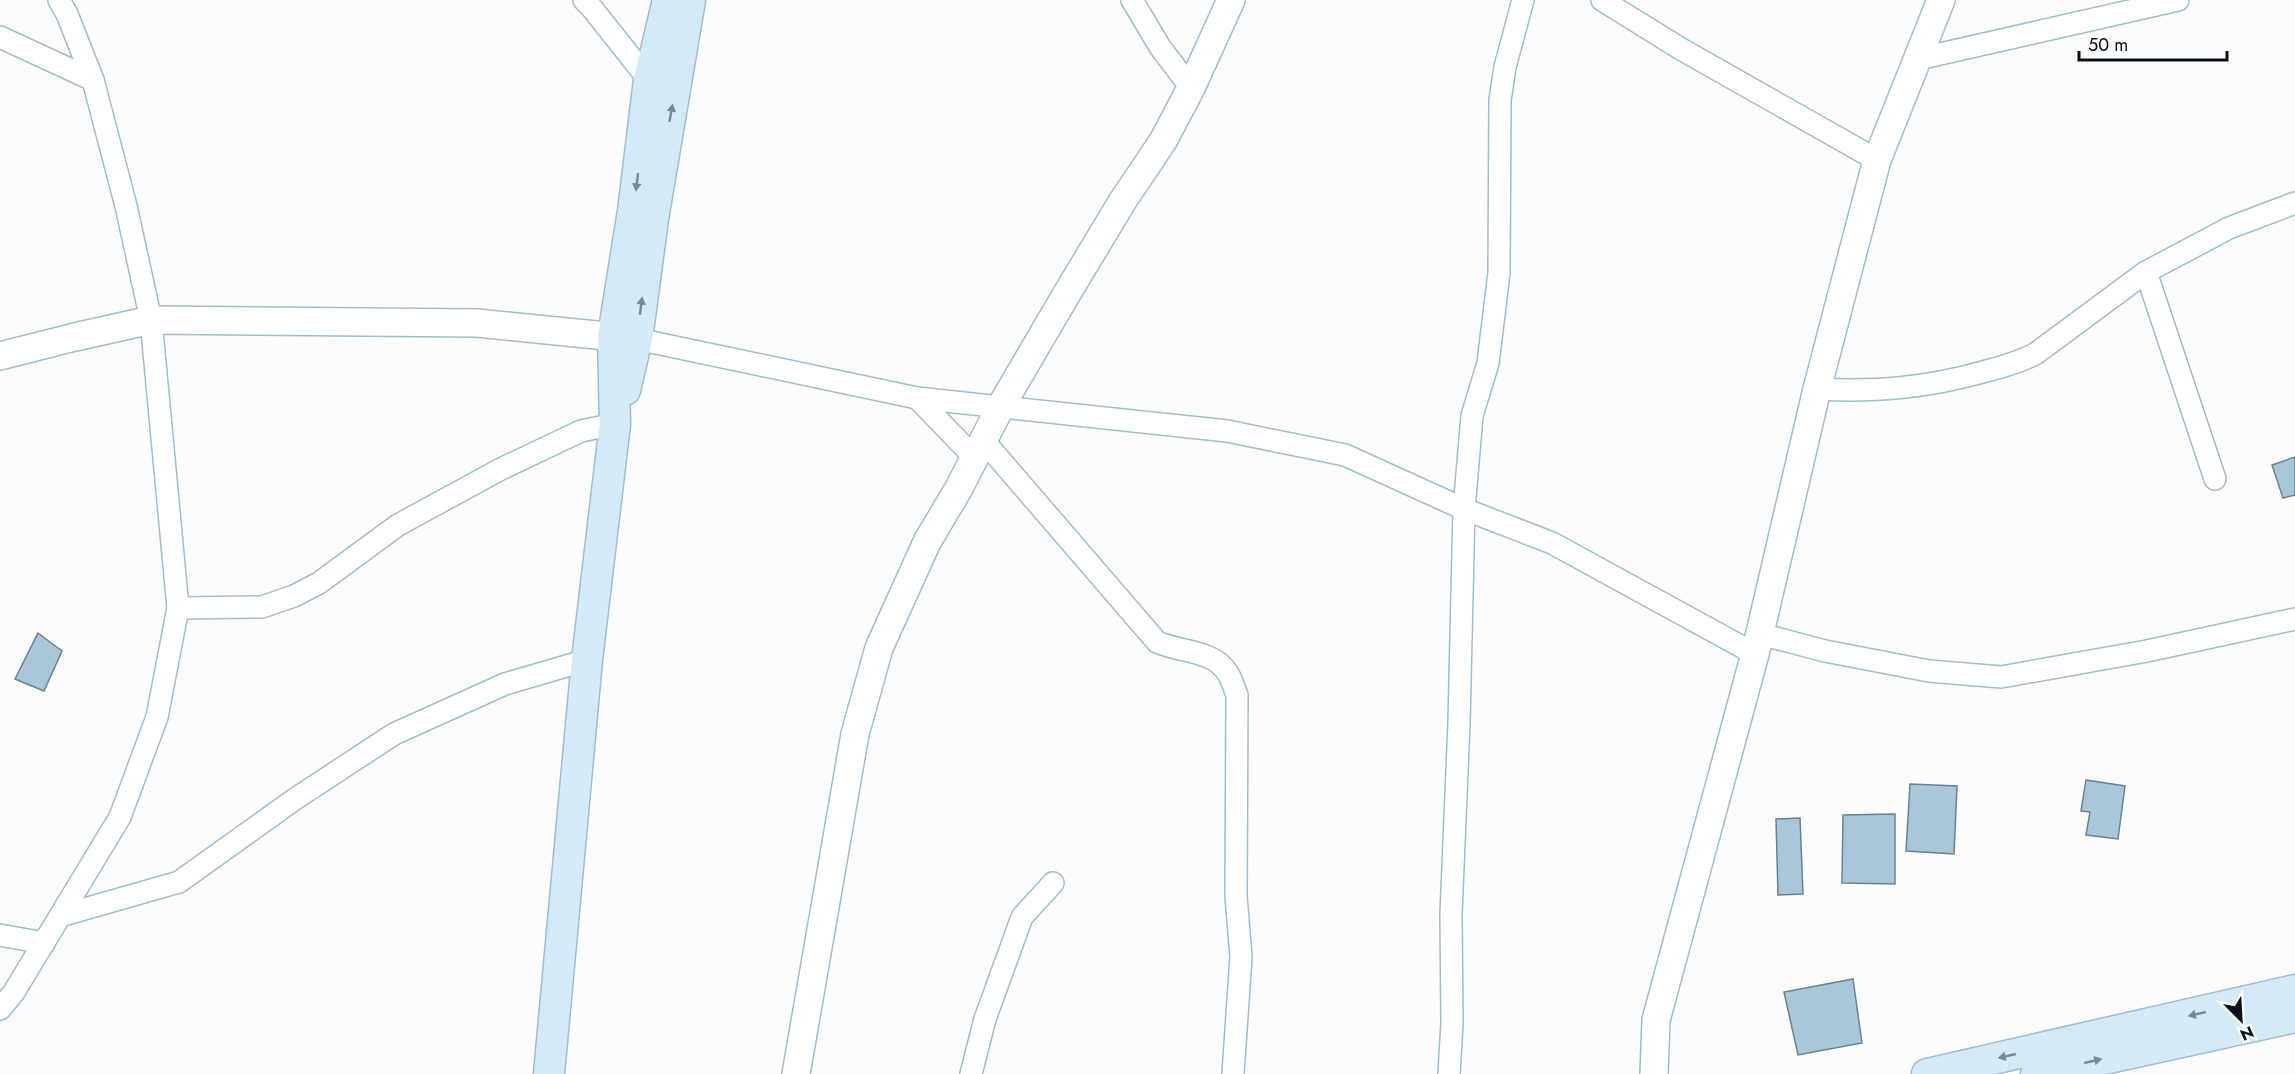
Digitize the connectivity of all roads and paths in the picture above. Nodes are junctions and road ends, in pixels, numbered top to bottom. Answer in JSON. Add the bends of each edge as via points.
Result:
{"nodes":[{"id":1,"x":59,"y":0,"type":"edge"},
{"id":2,"x":584,"y":0,"type":"edge"},
{"id":3,"x":668,"y":0,"type":"edge"},
{"id":4,"x":690,"y":0,"type":"edge"},
{"id":5,"x":1132,"y":0,"type":"edge"},
{"id":6,"x":1231,"y":0,"type":"edge"},
{"id":7,"x":1524,"y":0,"type":"edge"},
{"id":8,"x":1602,"y":0,"type":"edge"},
{"id":9,"x":1941,"y":0,"type":"edge"},
{"id":10,"x":2178,"y":0,"type":"edge"},
{"id":11,"x":0,"y":37,"type":"edge"},
{"id":12,"x":1918,"y":58,"type":"junction"},
{"id":13,"x":93,"y":80,"type":"junction"},
{"id":14,"x":649,"y":80,"type":"junction"},
{"id":15,"x":1191,"y":88,"type":"junction"},
{"id":16,"x":1877,"y":160,"type":"junction"},
{"id":17,"x":2295,"y":203,"type":"edge"},
{"id":18,"x":2146,"y":272,"type":"junction"},
{"id":19,"x":151,"y":320,"type":"junction"},
{"id":20,"x":625,"y":337,"type":"junction"},
{"id":21,"x":0,"y":356,"type":"edge"},
{"id":22,"x":1816,"y":389,"type":"junction"},
{"id":23,"x":917,"y":398,"type":"junction"},
{"id":24,"x":1001,"y":406,"type":"junction"},
{"id":25,"x":615,"y":424,"type":"junction"},
{"id":26,"x":979,"y":448,"type":"junction"},
{"id":27,"x":2215,"y":479,"type":"dead end"},
{"id":28,"x":1464,"y":509,"type":"junction"},
{"id":29,"x":178,"y":608,"type":"junction"},
{"id":30,"x":2295,"y":619,"type":"edge"},
{"id":31,"x":1757,"y":644,"type":"junction"},
{"id":32,"x":587,"y":660,"type":"junction"},
{"id":33,"x":1053,"y":883,"type":"dead end"},
{"id":34,"x":60,"y":916,"type":"junction"},
{"id":35,"x":0,"y":935,"type":"edge"},
{"id":36,"x":44,"y":943,"type":"junction"},
{"id":37,"x":2295,"y":990,"type":"edge"},
{"id":38,"x":0,"y":1009,"type":"edge"},
{"id":39,"x":2295,"y":1017,"type":"edge"},
{"id":40,"x":549,"y":1074,"type":"edge"},
{"id":41,"x":796,"y":1074,"type":"edge"},
{"id":42,"x":971,"y":1074,"type":"edge"},
{"id":43,"x":1233,"y":1074,"type":"edge"},
{"id":44,"x":1449,"y":1074,"type":"edge"},
{"id":45,"x":1654,"y":1074,"type":"edge"},
{"id":46,"x":1927,"y":1074,"type":"edge"},
{"id":47,"x":2036,"y":1074,"type":"edge"}],
"edges":[{"from":1,"to":13,"type":"street"},
{"from":2,"to":14,"type":"street"},
{"from":3,"to":14,"type":"main road"},
{"from":20,"to":4,"type":"main road","one_way":true,"via":[[653,219]]},
{"from":5,"to":15,"type":"street"},
{"from":6,"to":15,"type":"street"},
{"from":7,"to":28,"type":"street","via":[[1500,100],[1499,273],[1488,363],[1472,416]]},
{"from":8,"to":16,"type":"street"},
{"from":9,"to":12,"type":"street"},
{"from":10,"to":12,"type":"street"},
{"from":11,"to":13,"type":"street"},
{"from":12,"to":16,"type":"street"},
{"from":13,"to":19,"type":"street"},
{"from":14,"to":20,"type":"main road","one_way":true,"via":[[633,211]]},
{"from":15,"to":24,"type":"street","via":[[1163,141],[1122,202]]},
{"from":16,"to":22,"type":"street"},
{"from":17,"to":18,"type":"street","via":[[2229,228]]},
{"from":18,"to":22,"type":"street","via":[[2021,362],[1945,383],[1878,391]]},
{"from":18,"to":27,"type":"street"},
{"from":19,"to":20,"type":"street","via":[[477,322]]},
{"from":19,"to":21,"type":"street"},
{"from":19,"to":29,"type":"street"},
{"from":20,"to":23,"type":"street"},
{"from":20,"to":25,"type":"main road","via":[[631,370]]},
{"from":22,"to":31,"type":"street"},
{"from":23,"to":24,"type":"street"},
{"from":23,"to":26,"type":"street"},
{"from":24,"to":26,"type":"street"},
{"from":24,"to":28,"type":"street","via":[[1227,431],[1345,455]]},
{"from":25,"to":29,"type":"street","via":[[581,431],[491,475],[398,525],[319,584],[294,596],[262,607]]},
{"from":25,"to":32,"type":"main road"},
{"from":26,"to":41,"type":"street","via":[[927,542],[879,648],[853,746]]},
{"from":26,"to":43,"type":"street","via":[[1157,642],[1206,655],[1227,671],[1237,695],[1236,896],[1241,957]]},
{"from":28,"to":31,"type":"street","via":[[1552,543]]},
{"from":28,"to":44,"type":"street"},
{"from":29,"to":34,"type":"street","via":[[157,717],[120,817]]},
{"from":30,"to":31,"type":"street","via":[[2001,677],[1929,671],[1825,651]]},
{"from":31,"to":45,"type":"street","via":[[1656,1020]]},
{"from":32,"to":34,"type":"street","via":[[505,684],[394,734],[179,882]]},
{"from":32,"to":40,"type":"main road"},
{"from":33,"to":42,"type":"street","via":[[1022,917],[985,1019]]},
{"from":34,"to":36,"type":"street"},
{"from":35,"to":36,"type":"street"},
{"from":36,"to":38,"type":"street"},
{"from":37,"to":46,"type":"main road","one_way":true},
{"from":47,"to":39,"type":"main road","one_way":true}]}
